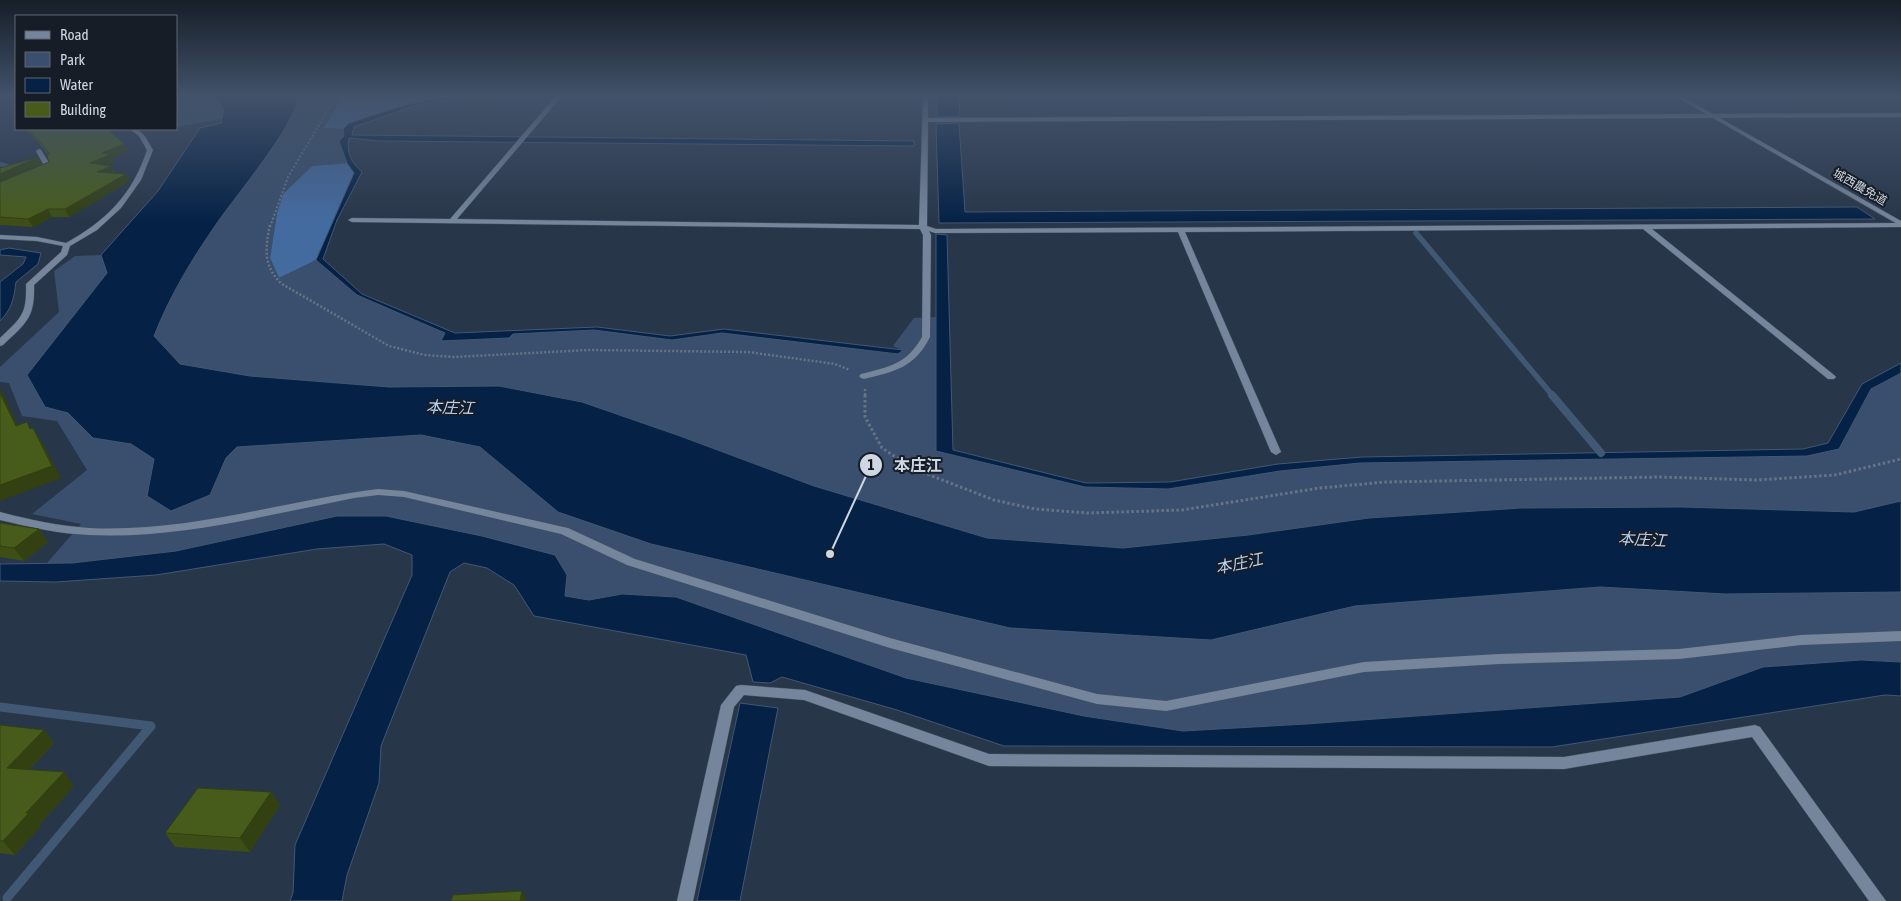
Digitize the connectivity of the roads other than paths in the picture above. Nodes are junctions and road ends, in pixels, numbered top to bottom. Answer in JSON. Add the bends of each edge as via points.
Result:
{"nodes":[{"id":1,"x":143,"y":138,"type":"edge"},
{"id":2,"x":522,"y":138,"type":"edge"},
{"id":3,"x":925,"y":138,"type":"edge"},
{"id":4,"x":1752,"y":138,"type":"edge"},
{"id":5,"x":39,"y":151,"type":"edge"},
{"id":6,"x":35,"y":174,"type":"edge"},
{"id":7,"x":352,"y":220,"type":"dead end"},
{"id":8,"x":452,"y":221,"type":"junction"},
{"id":9,"x":1901,"y":224,"type":"edge"},
{"id":10,"x":1645,"y":226,"type":"junction"},
{"id":11,"x":923,"y":227,"type":"junction"},
{"id":12,"x":1180,"y":229,"type":"junction"},
{"id":13,"x":0,"y":236,"type":"edge"},
{"id":14,"x":67,"y":245,"type":"junction"},
{"id":15,"x":0,"y":343,"type":"edge"},
{"id":16,"x":864,"y":376,"type":"road end"},
{"id":17,"x":1831,"y":377,"type":"dead end"},
{"id":18,"x":1276,"y":452,"type":"dead end"},
{"id":19,"x":0,"y":516,"type":"edge"},
{"id":20,"x":1901,"y":636,"type":"edge"},
{"id":21,"x":684,"y":901,"type":"edge"},
{"id":22,"x":1878,"y":901,"type":"edge"}],
"edges":[{"from":1,"to":14,"type":"street","via":[[150,150],[146,168],[132,188],[108,217],[86,236]]},
{"from":2,"to":8,"type":"street"},
{"from":3,"to":11,"type":"street"},
{"from":4,"to":9,"type":"street","name":"城西農免道"},
{"from":5,"to":6,"type":"street","via":[[49,168]]},
{"from":7,"to":8,"type":"street"},
{"from":8,"to":11,"type":"street"},
{"from":9,"to":10,"type":"street"},
{"from":10,"to":12,"type":"street"},
{"from":10,"to":17,"type":"street"},
{"from":11,"to":12,"type":"street","via":[[935,230]]},
{"from":11,"to":16,"type":"street","via":[[927,235],[926,338],[918,353],[900,367]]},
{"from":12,"to":18,"type":"street"},
{"from":13,"to":14,"type":"street"},
{"from":14,"to":15,"type":"street","via":[[64,253],[30,284],[31,307],[27,316]]},
{"from":19,"to":20,"type":"street","via":[[53,528],[113,531],[171,528],[354,494],[404,494],[564,531],[631,562],[890,643],[1097,700],[1166,706],[1364,666],[1679,654],[1801,640]]},
{"from":21,"to":22,"type":"street","via":[[728,704],[741,690],[805,695],[989,760],[1564,763],[1755,731]]}]}
